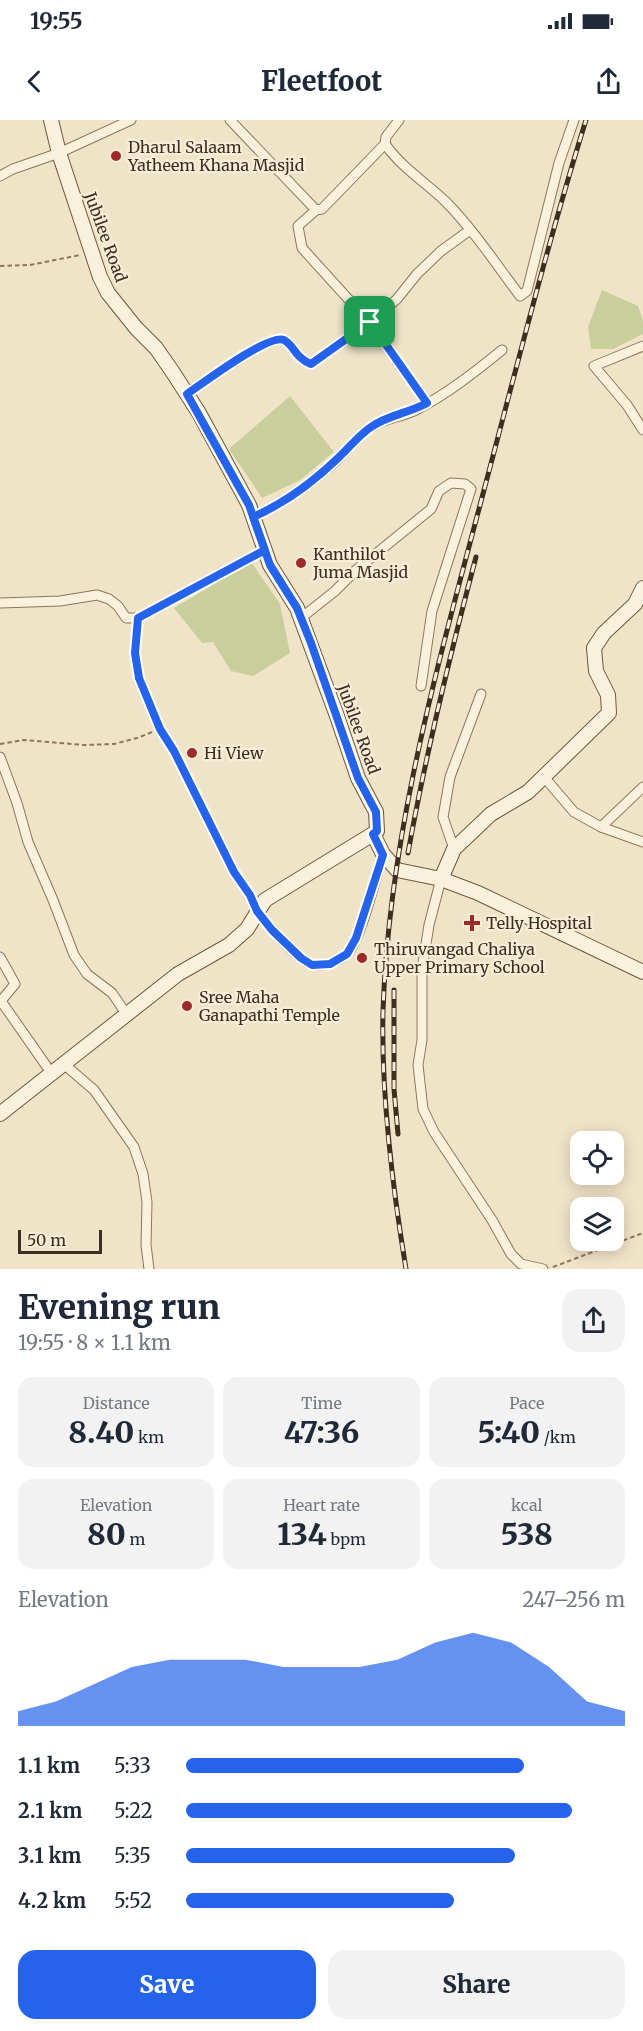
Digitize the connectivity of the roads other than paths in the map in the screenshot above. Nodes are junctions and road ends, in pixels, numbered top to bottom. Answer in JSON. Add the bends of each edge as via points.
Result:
{"nodes":[{"id":1,"x":51,"y":120,"type":"edge"},
{"id":2,"x":131,"y":120,"type":"edge"},
{"id":3,"x":230,"y":120,"type":"edge"},
{"id":4,"x":399,"y":120,"type":"edge"},
{"id":5,"x":574,"y":120,"type":"edge"},
{"id":6,"x":385,"y":144,"type":"junction"},
{"id":7,"x":59,"y":153,"type":"junction"},
{"id":8,"x":0,"y":176,"type":"edge"},
{"id":9,"x":316,"y":210,"type":"junction"},
{"id":10,"x":470,"y":230,"type":"junction"},
{"id":11,"x":370,"y":322,"type":"junction"},
{"id":12,"x":643,"y":345,"type":"edge"},
{"id":13,"x":502,"y":350,"type":"dead end"},
{"id":14,"x":187,"y":394,"type":"junction"},
{"id":15,"x":427,"y":403,"type":"junction"},
{"id":16,"x":643,"y":430,"type":"edge"},
{"id":17,"x":253,"y":517,"type":"junction"},
{"id":18,"x":265,"y":550,"type":"junction"},
{"id":19,"x":643,"y":588,"type":"edge"},
{"id":20,"x":0,"y":603,"type":"edge"},
{"id":21,"x":301,"y":618,"type":"junction"},
{"id":22,"x":421,"y":686,"type":"dead end"},
{"id":23,"x":481,"y":694,"type":"dead end"},
{"id":24,"x":0,"y":757,"type":"edge"},
{"id":25,"x":544,"y":777,"type":"junction"},
{"id":26,"x":643,"y":787,"type":"edge"},
{"id":27,"x":601,"y":827,"type":"junction"},
{"id":28,"x":373,"y":834,"type":"junction"},
{"id":29,"x":643,"y":842,"type":"edge"},
{"id":30,"x":454,"y":849,"type":"junction"},
{"id":31,"x":383,"y":855,"type":"junction"},
{"id":32,"x":441,"y":879,"type":"junction"},
{"id":33,"x":257,"y":911,"type":"junction"},
{"id":34,"x":0,"y":957,"type":"edge"},
{"id":35,"x":643,"y":972,"type":"edge"},
{"id":36,"x":127,"y":1016,"type":"junction"},
{"id":37,"x":65,"y":1065,"type":"junction"},
{"id":38,"x":52,"y":1074,"type":"junction"},
{"id":39,"x":0,"y":1114,"type":"edge"},
{"id":40,"x":149,"y":1269,"type":"edge"},
{"id":41,"x":543,"y":1269,"type":"edge"}],
"edges":[{"from":1,"to":7,"type":"street","name":"Jubilee Road"},
{"from":2,"to":7,"type":"street"},
{"from":3,"to":9,"type":"street"},
{"from":4,"to":6,"type":"street"},
{"from":5,"to":10,"type":"street","via":[[527,291],[520,296]]},
{"from":6,"to":9,"type":"street","via":[[322,209]]},
{"from":6,"to":10,"type":"street"},
{"from":7,"to":8,"type":"street"},
{"from":7,"to":14,"type":"street","name":"Jubilee Road","via":[[108,293],[156,348]]},
{"from":9,"to":11,"type":"street","via":[[298,226],[302,248]]},
{"from":10,"to":11,"type":"street","via":[[441,251]]},
{"from":11,"to":14,"type":"street","via":[[311,364],[302,361],[285,340],[276,338]]},
{"from":11,"to":15,"type":"street"},
{"from":12,"to":16,"type":"street","via":[[594,366]]},
{"from":13,"to":15,"type":"street"},
{"from":14,"to":17,"type":"street","name":"Jubilee Road"},
{"from":15,"to":17,"type":"street","via":[[371,427],[322,474]]},
{"from":17,"to":18,"type":"street","name":"Jubilee Road"},
{"from":18,"to":20,"type":"street","via":[[138,618],[126,618],[118,606],[97,595]]},
{"from":18,"to":21,"type":"street","name":"Jubilee Road"},
{"from":19,"to":25,"type":"street","via":[[635,604],[594,648],[596,671],[608,695],[609,713]]},
{"from":21,"to":22,"type":"street","via":[[431,509],[440,491],[451,483],[465,484],[471,489],[432,611]]},
{"from":21,"to":28,"type":"street","name":"Jubilee Road","via":[[358,778],[376,812],[377,831]]},
{"from":23,"to":30,"type":"street","via":[[450,777],[443,817]]},
{"from":24,"to":36,"type":"street","via":[[28,842],[74,955],[87,974],[112,993]]},
{"from":25,"to":27,"type":"street","via":[[574,812]]},
{"from":25,"to":30,"type":"street","via":[[528,792],[491,814]]},
{"from":26,"to":27,"type":"street"},
{"from":27,"to":29,"type":"street"},
{"from":28,"to":31,"type":"street"},
{"from":28,"to":33,"type":"street","via":[[265,900]]},
{"from":30,"to":32,"type":"street"},
{"from":31,"to":32,"type":"street","via":[[397,870]]},
{"from":31,"to":33,"type":"street","via":[[356,938],[347,954],[330,964],[312,965],[301,958]]},
{"from":32,"to":35,"type":"street"},
{"from":32,"to":41,"type":"street","via":[[422,969],[418,1065],[423,1109],[512,1254],[521,1264]]},
{"from":33,"to":36,"type":"street","via":[[247,929],[229,945],[178,974]]},
{"from":34,"to":38,"type":"street","via":[[15,984],[1,1001]]},
{"from":36,"to":37,"type":"street"},
{"from":37,"to":38,"type":"street"},
{"from":37,"to":40,"type":"street","via":[[94,1090],[134,1147],[147,1202]]},
{"from":38,"to":39,"type":"street"}]}
